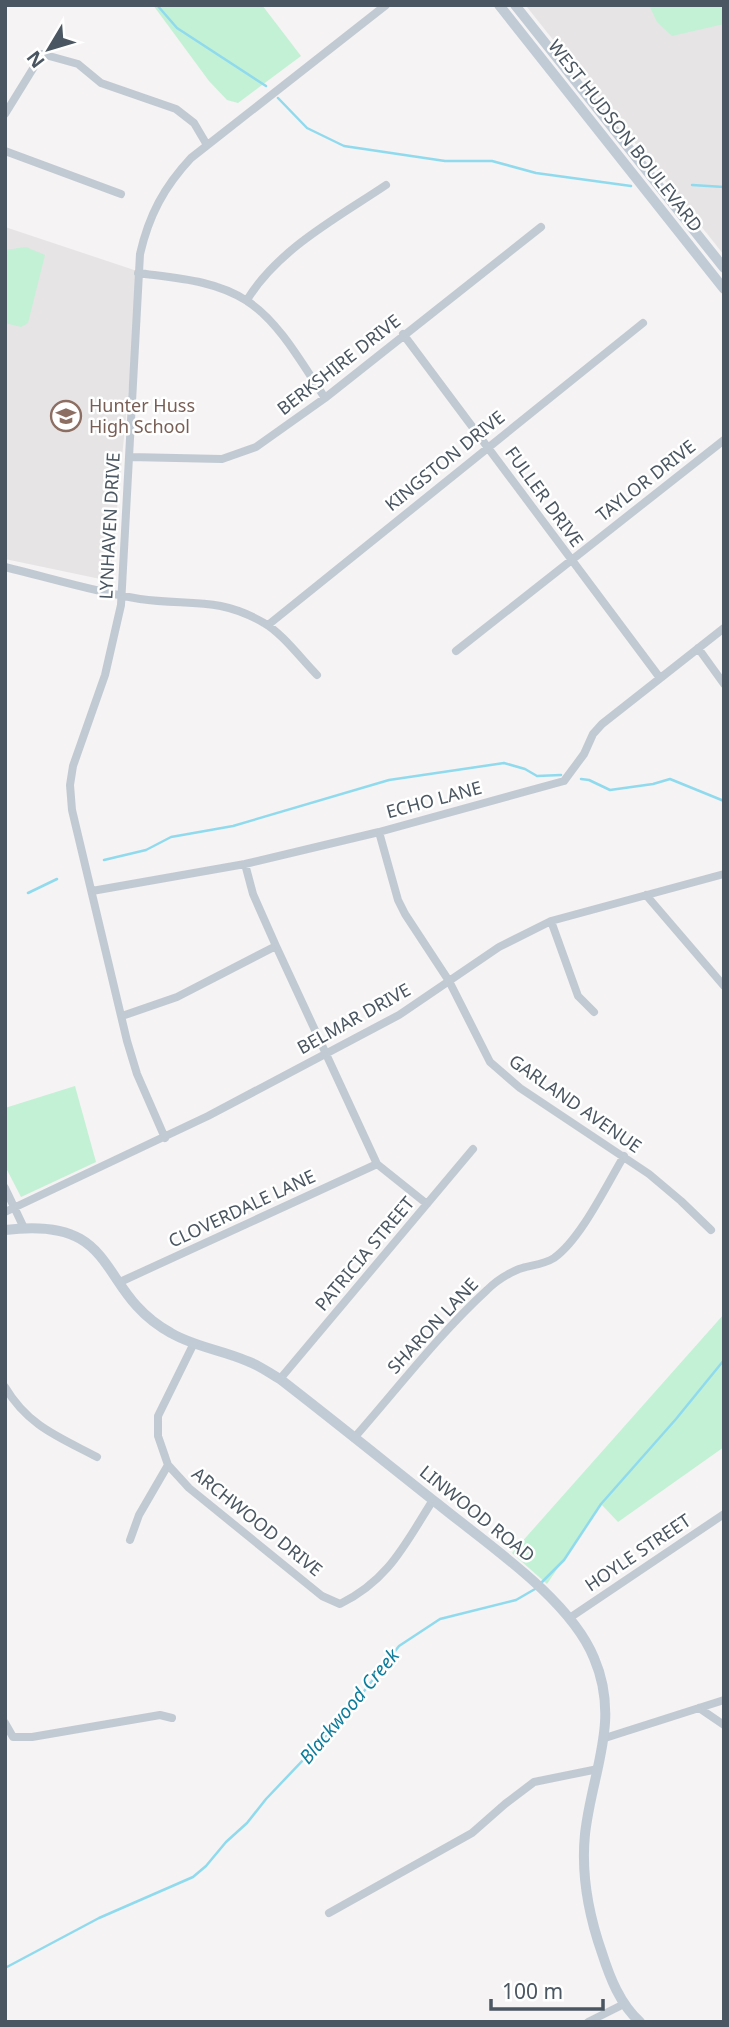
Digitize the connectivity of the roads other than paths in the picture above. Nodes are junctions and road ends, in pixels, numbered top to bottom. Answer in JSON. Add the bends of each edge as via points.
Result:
{"nodes":[{"id":1,"x":386,"y":5,"type":"edge"},
{"id":2,"x":499,"y":5,"type":"edge"},
{"id":3,"x":515,"y":5,"type":"edge"},
{"id":4,"x":5,"y":114,"type":"edge"},
{"id":5,"x":207,"y":145,"type":"junction"},
{"id":6,"x":5,"y":151,"type":"edge"},
{"id":7,"x":386,"y":185,"type":"dead end"},
{"id":8,"x":121,"y":194,"type":"dead end"},
{"id":9,"x":541,"y":227,"type":"dead end"},
{"id":10,"x":724,"y":268,"type":"edge"},
{"id":11,"x":138,"y":273,"type":"junction"},
{"id":12,"x":724,"y":289,"type":"edge"},
{"id":13,"x":247,"y":300,"type":"junction"},
{"id":14,"x":643,"y":323,"type":"dead end"},
{"id":15,"x":403,"y":334,"type":"junction"},
{"id":16,"x":324,"y":398,"type":"junction"},
{"id":17,"x":724,"y":440,"type":"edge"},
{"id":18,"x":488,"y":447,"type":"junction"},
{"id":19,"x":130,"y":457,"type":"junction"},
{"id":20,"x":570,"y":560,"type":"junction"},
{"id":21,"x":5,"y":567,"type":"edge"},
{"id":22,"x":122,"y":596,"type":"junction"},
{"id":23,"x":268,"y":625,"type":"junction"},
{"id":24,"x":724,"y":628,"type":"edge"},
{"id":25,"x":698,"y":648,"type":"junction"},
{"id":26,"x":456,"y":651,"type":"dead end"},
{"id":27,"x":317,"y":675,"type":"dead end"},
{"id":28,"x":660,"y":678,"type":"junction"},
{"id":29,"x":724,"y":684,"type":"edge"},
{"id":30,"x":379,"y":832,"type":"junction"},
{"id":31,"x":244,"y":864,"type":"junction"},
{"id":32,"x":724,"y":874,"type":"edge"},
{"id":33,"x":92,"y":891,"type":"junction"},
{"id":34,"x":646,"y":895,"type":"junction"},
{"id":35,"x":551,"y":921,"type":"junction"},
{"id":36,"x":276,"y":946,"type":"junction"},
{"id":37,"x":449,"y":981,"type":"junction"},
{"id":38,"x":724,"y":986,"type":"edge"},
{"id":39,"x":594,"y":1012,"type":"dead end"},
{"id":40,"x":122,"y":1016,"type":"junction"},
{"id":41,"x":326,"y":1052,"type":"junction"},
{"id":42,"x":165,"y":1138,"type":"junction"},
{"id":43,"x":473,"y":1149,"type":"dead end"},
{"id":44,"x":624,"y":1156,"type":"junction"},
{"id":45,"x":377,"y":1164,"type":"junction"},
{"id":46,"x":5,"y":1188,"type":"edge"},
{"id":47,"x":427,"y":1204,"type":"junction"},
{"id":48,"x":15,"y":1208,"type":"junction"},
{"id":49,"x":5,"y":1212,"type":"edge"},
{"id":50,"x":24,"y":1228,"type":"junction"},
{"id":51,"x":5,"y":1230,"type":"edge"},
{"id":52,"x":711,"y":1230,"type":"dead end"},
{"id":53,"x":120,"y":1282,"type":"junction"},
{"id":54,"x":194,"y":1343,"type":"junction"},
{"id":55,"x":280,"y":1379,"type":"junction"},
{"id":56,"x":5,"y":1387,"type":"edge"},
{"id":57,"x":354,"y":1438,"type":"junction"},
{"id":58,"x":97,"y":1457,"type":"dead end"},
{"id":59,"x":168,"y":1465,"type":"junction"},
{"id":60,"x":433,"y":1500,"type":"junction"},
{"id":61,"x":724,"y":1514,"type":"edge"},
{"id":62,"x":130,"y":1540,"type":"dead end"},
{"id":63,"x":570,"y":1618,"type":"junction"},
{"id":64,"x":724,"y":1700,"type":"edge"},
{"id":65,"x":699,"y":1708,"type":"junction"},
{"id":66,"x":172,"y":1718,"type":"dead end"},
{"id":67,"x":5,"y":1723,"type":"edge"},
{"id":68,"x":724,"y":1726,"type":"edge"},
{"id":69,"x":605,"y":1738,"type":"junction"},
{"id":70,"x":598,"y":1769,"type":"junction"},
{"id":71,"x":329,"y":1913,"type":"dead end"},
{"id":72,"x":624,"y":2004,"type":"junction"},
{"id":73,"x":588,"y":2022,"type":"edge"},
{"id":74,"x":640,"y":2022,"type":"edge"}],
"edges":[{"from":1,"to":5,"type":"street","name":"LYNHAVEN DRIVE"},
{"from":2,"to":12,"type":"main road","name":"WEST HUDSON BOULEVARD"},
{"from":3,"to":10,"type":"main road","name":"WEST HUDSON BOULEVARD"},
{"from":4,"to":5,"type":"street","via":[[42,54],[78,64],[101,83],[176,109],[194,123]]},
{"from":5,"to":11,"type":"street","name":"LYNHAVEN DRIVE","via":[[175,175],[160,197],[146,226]]},
{"from":6,"to":8,"type":"street"},
{"from":7,"to":13,"type":"street","via":[[283,257]]},
{"from":9,"to":15,"type":"street","name":"BERKSHIRE DRIVE"},
{"from":11,"to":13,"type":"street","via":[[200,282]]},
{"from":11,"to":19,"type":"street","name":"LYNHAVEN DRIVE"},
{"from":13,"to":16,"type":"street","via":[[274,326]]},
{"from":14,"to":18,"type":"street","name":"KINGSTON DRIVE"},
{"from":15,"to":16,"type":"street","name":"BERKSHIRE DRIVE"},
{"from":15,"to":18,"type":"street","name":"FULLER DRIVE"},
{"from":16,"to":19,"type":"street","name":"BERKSHIRE DRIVE","via":[[276,435],[234,457]]},
{"from":17,"to":20,"type":"street","name":"TAYLOR DRIVE"},
{"from":18,"to":20,"type":"street","name":"FULLER DRIVE"},
{"from":18,"to":23,"type":"street","name":"KINGSTON DRIVE"},
{"from":19,"to":22,"type":"street","name":"LYNHAVEN DRIVE"},
{"from":20,"to":26,"type":"street","name":"TAYLOR DRIVE"},
{"from":20,"to":28,"type":"street","name":"FULLER DRIVE"},
{"from":21,"to":22,"type":"street"},
{"from":22,"to":23,"type":"street","via":[[213,603],[235,608]]},
{"from":22,"to":33,"type":"street","name":"LYNHAVEN DRIVE","via":[[105,675],[70,776],[72,810]]},
{"from":23,"to":27,"type":"street"},
{"from":24,"to":25,"type":"street","name":"ECHO LANE"},
{"from":25,"to":28,"type":"street","name":"ECHO LANE"},
{"from":25,"to":29,"type":"street"},
{"from":28,"to":30,"type":"street","name":"ECHO LANE","via":[[593,734],[564,781]]},
{"from":30,"to":31,"type":"street","name":"ECHO LANE"},
{"from":30,"to":37,"type":"street","name":"GARLAND AVENUE","via":[[398,900]]},
{"from":31,"to":33,"type":"street","name":"ECHO LANE"},
{"from":31,"to":36,"type":"street"},
{"from":32,"to":34,"type":"street","name":"BELMAR DRIVE"},
{"from":33,"to":40,"type":"street","name":"LYNHAVEN DRIVE"},
{"from":34,"to":35,"type":"street","name":"BELMAR DRIVE"},
{"from":34,"to":38,"type":"street"},
{"from":35,"to":37,"type":"street","name":"BELMAR DRIVE","via":[[499,947]]},
{"from":35,"to":39,"type":"street","via":[[579,996]]},
{"from":36,"to":40,"type":"street","via":[[177,997]]},
{"from":36,"to":41,"type":"street"},
{"from":37,"to":41,"type":"street","name":"BELMAR DRIVE","via":[[399,1015]]},
{"from":37,"to":44,"type":"street","name":"GARLAND AVENUE","via":[[483,1051],[499,1073]]},
{"from":40,"to":42,"type":"street","name":"LYNHAVEN DRIVE","via":[[137,1074]]},
{"from":41,"to":42,"type":"street","name":"BELMAR DRIVE"},
{"from":41,"to":45,"type":"street"},
{"from":42,"to":48,"type":"street","name":"BELMAR DRIVE"},
{"from":43,"to":47,"type":"street","name":"PATRICIA STREET"},
{"from":44,"to":52,"type":"street","name":"GARLAND AVENUE"},
{"from":44,"to":57,"type":"street","name":"SHARON LANE","via":[[556,1257],[519,1269],[492,1285]]},
{"from":45,"to":47,"type":"street"},
{"from":45,"to":53,"type":"street","name":"CLOVERDALE LANE"},
{"from":46,"to":48,"type":"street"},
{"from":47,"to":55,"type":"street","name":"PATRICIA STREET"},
{"from":48,"to":49,"type":"street","name":"BELMAR DRIVE"},
{"from":48,"to":50,"type":"street"},
{"from":50,"to":51,"type":"main road","name":"LINWOOD ROAD"},
{"from":50,"to":53,"type":"main road","name":"LINWOOD ROAD","via":[[57,1229],[84,1240]]},
{"from":53,"to":54,"type":"main road","name":"LINWOOD ROAD","via":[[155,1323]]},
{"from":54,"to":55,"type":"main road","name":"LINWOOD ROAD","via":[[247,1361]]},
{"from":54,"to":59,"type":"street","name":"ARCHWOOD DRIVE","via":[[158,1416],[158,1436]]},
{"from":55,"to":57,"type":"main road","name":"LINWOOD ROAD"},
{"from":56,"to":58,"type":"street","via":[[30,1420]]},
{"from":57,"to":60,"type":"main road","name":"LINWOOD ROAD"},
{"from":59,"to":60,"type":"street","name":"ARCHWOOD DRIVE","via":[[189,1488],[340,1604],[378,1580]]},
{"from":59,"to":62,"type":"street"},
{"from":60,"to":63,"type":"main road","name":"LINWOOD ROAD"},
{"from":61,"to":63,"type":"street","name":"HOYLE STREET"},
{"from":63,"to":69,"type":"main road","name":"LINWOOD ROAD","via":[[600,1673],[606,1701]]},
{"from":64,"to":65,"type":"street"},
{"from":65,"to":68,"type":"street"},
{"from":65,"to":69,"type":"street"},
{"from":66,"to":67,"type":"street","via":[[160,1715],[32,1737],[13,1737]]},
{"from":69,"to":70,"type":"main road","name":"LINWOOD ROAD"},
{"from":70,"to":71,"type":"street","via":[[534,1782],[472,1833]]},
{"from":70,"to":72,"type":"main road","name":"LINWOOD ROAD","via":[[585,1833],[586,1891],[600,1949]]},
{"from":72,"to":73,"type":"street"},
{"from":72,"to":74,"type":"main road","name":"LINWOOD ROAD"}]}
